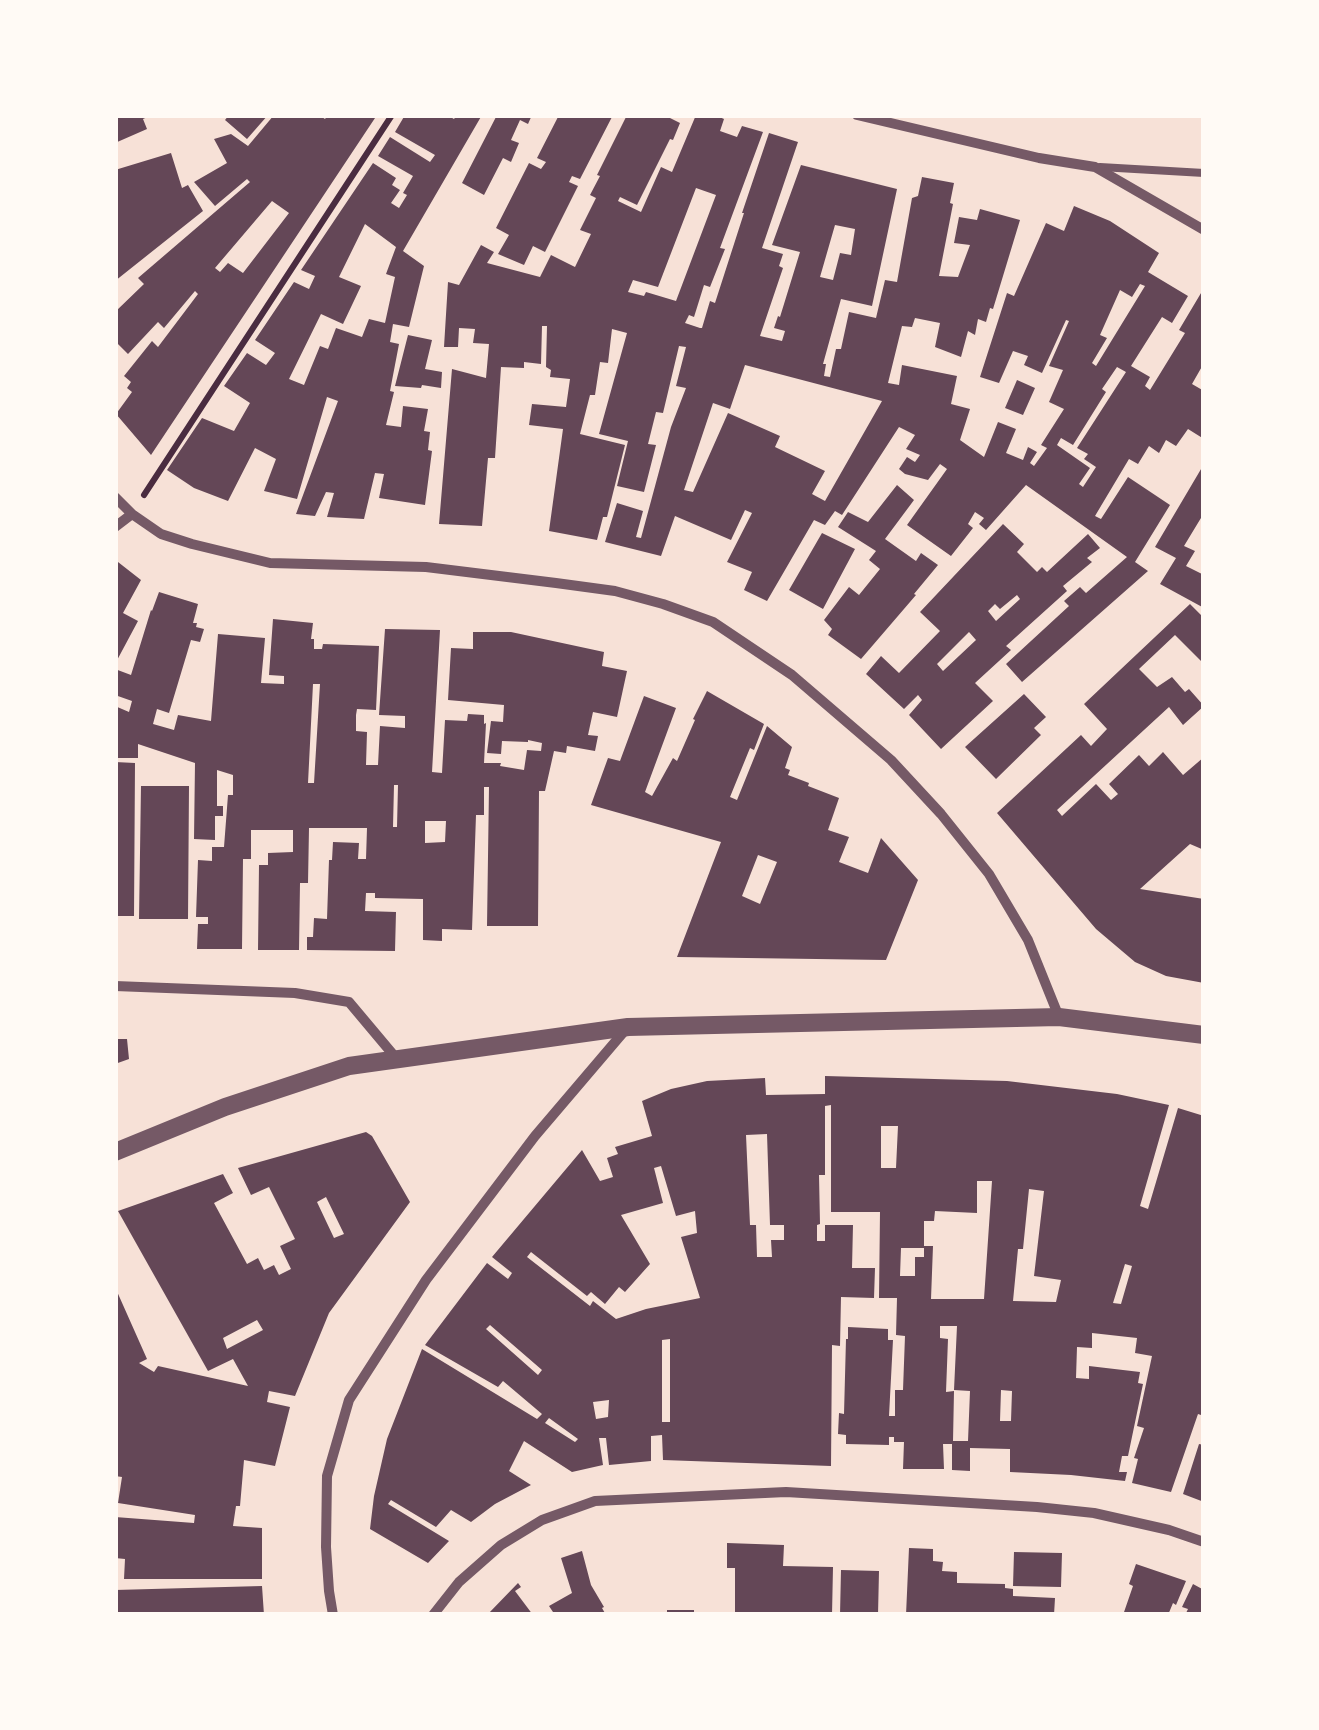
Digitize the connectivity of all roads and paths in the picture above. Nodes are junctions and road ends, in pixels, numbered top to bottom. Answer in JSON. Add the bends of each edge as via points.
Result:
{"nodes":[{"id":1,"x":392,"y":115,"type":"edge"},
{"id":2,"x":857,"y":115,"type":"edge"},
{"id":3,"x":1095,"y":167,"type":"junction"},
{"id":4,"x":1204,"y":173,"type":"edge"},
{"id":5,"x":1204,"y":230,"type":"edge"},
{"id":6,"x":115,"y":497,"type":"edge"},
{"id":7,"x":132,"y":514,"type":"junction"},
{"id":8,"x":115,"y":527,"type":"edge"},
{"id":9,"x":115,"y":986,"type":"edge"},
{"id":10,"x":1058,"y":1017,"type":"junction"},
{"id":11,"x":628,"y":1027,"type":"junction"},
{"id":12,"x":1204,"y":1035,"type":"edge"},
{"id":13,"x":397,"y":1059,"type":"junction"},
{"id":14,"x":115,"y":1152,"type":"edge"},
{"id":15,"x":1204,"y":1542,"type":"edge"},
{"id":16,"x":333,"y":1615,"type":"edge"},
{"id":17,"x":433,"y":1615,"type":"edge"}],
"edges":[{"from":1,"to":7,"type":"path"},
{"from":2,"to":3,"type":"street"},
{"from":3,"to":4,"type":"lane"},
{"from":3,"to":5,"type":"street"},
{"from":6,"to":7,"type":"street"},
{"from":7,"to":8,"type":"street"},
{"from":7,"to":10,"type":"street","via":[[161,534],[270,563],[426,566],[556,582],[615,591],[713,622],[792,674],[941,814],[989,874],[1028,940]]},
{"from":9,"to":13,"type":"street","via":[[295,993],[349,1002]]},
{"from":10,"to":11,"type":"street"},
{"from":10,"to":12,"type":"street"},
{"from":11,"to":13,"type":"street"},
{"from":11,"to":16,"type":"street","via":[[426,1280],[349,1400],[327,1476]]},
{"from":13,"to":14,"type":"street","via":[[349,1066]]},
{"from":15,"to":17,"type":"street","via":[[1094,1513],[1037,1507],[786,1492],[596,1500],[542,1520],[501,1545]]}]}
